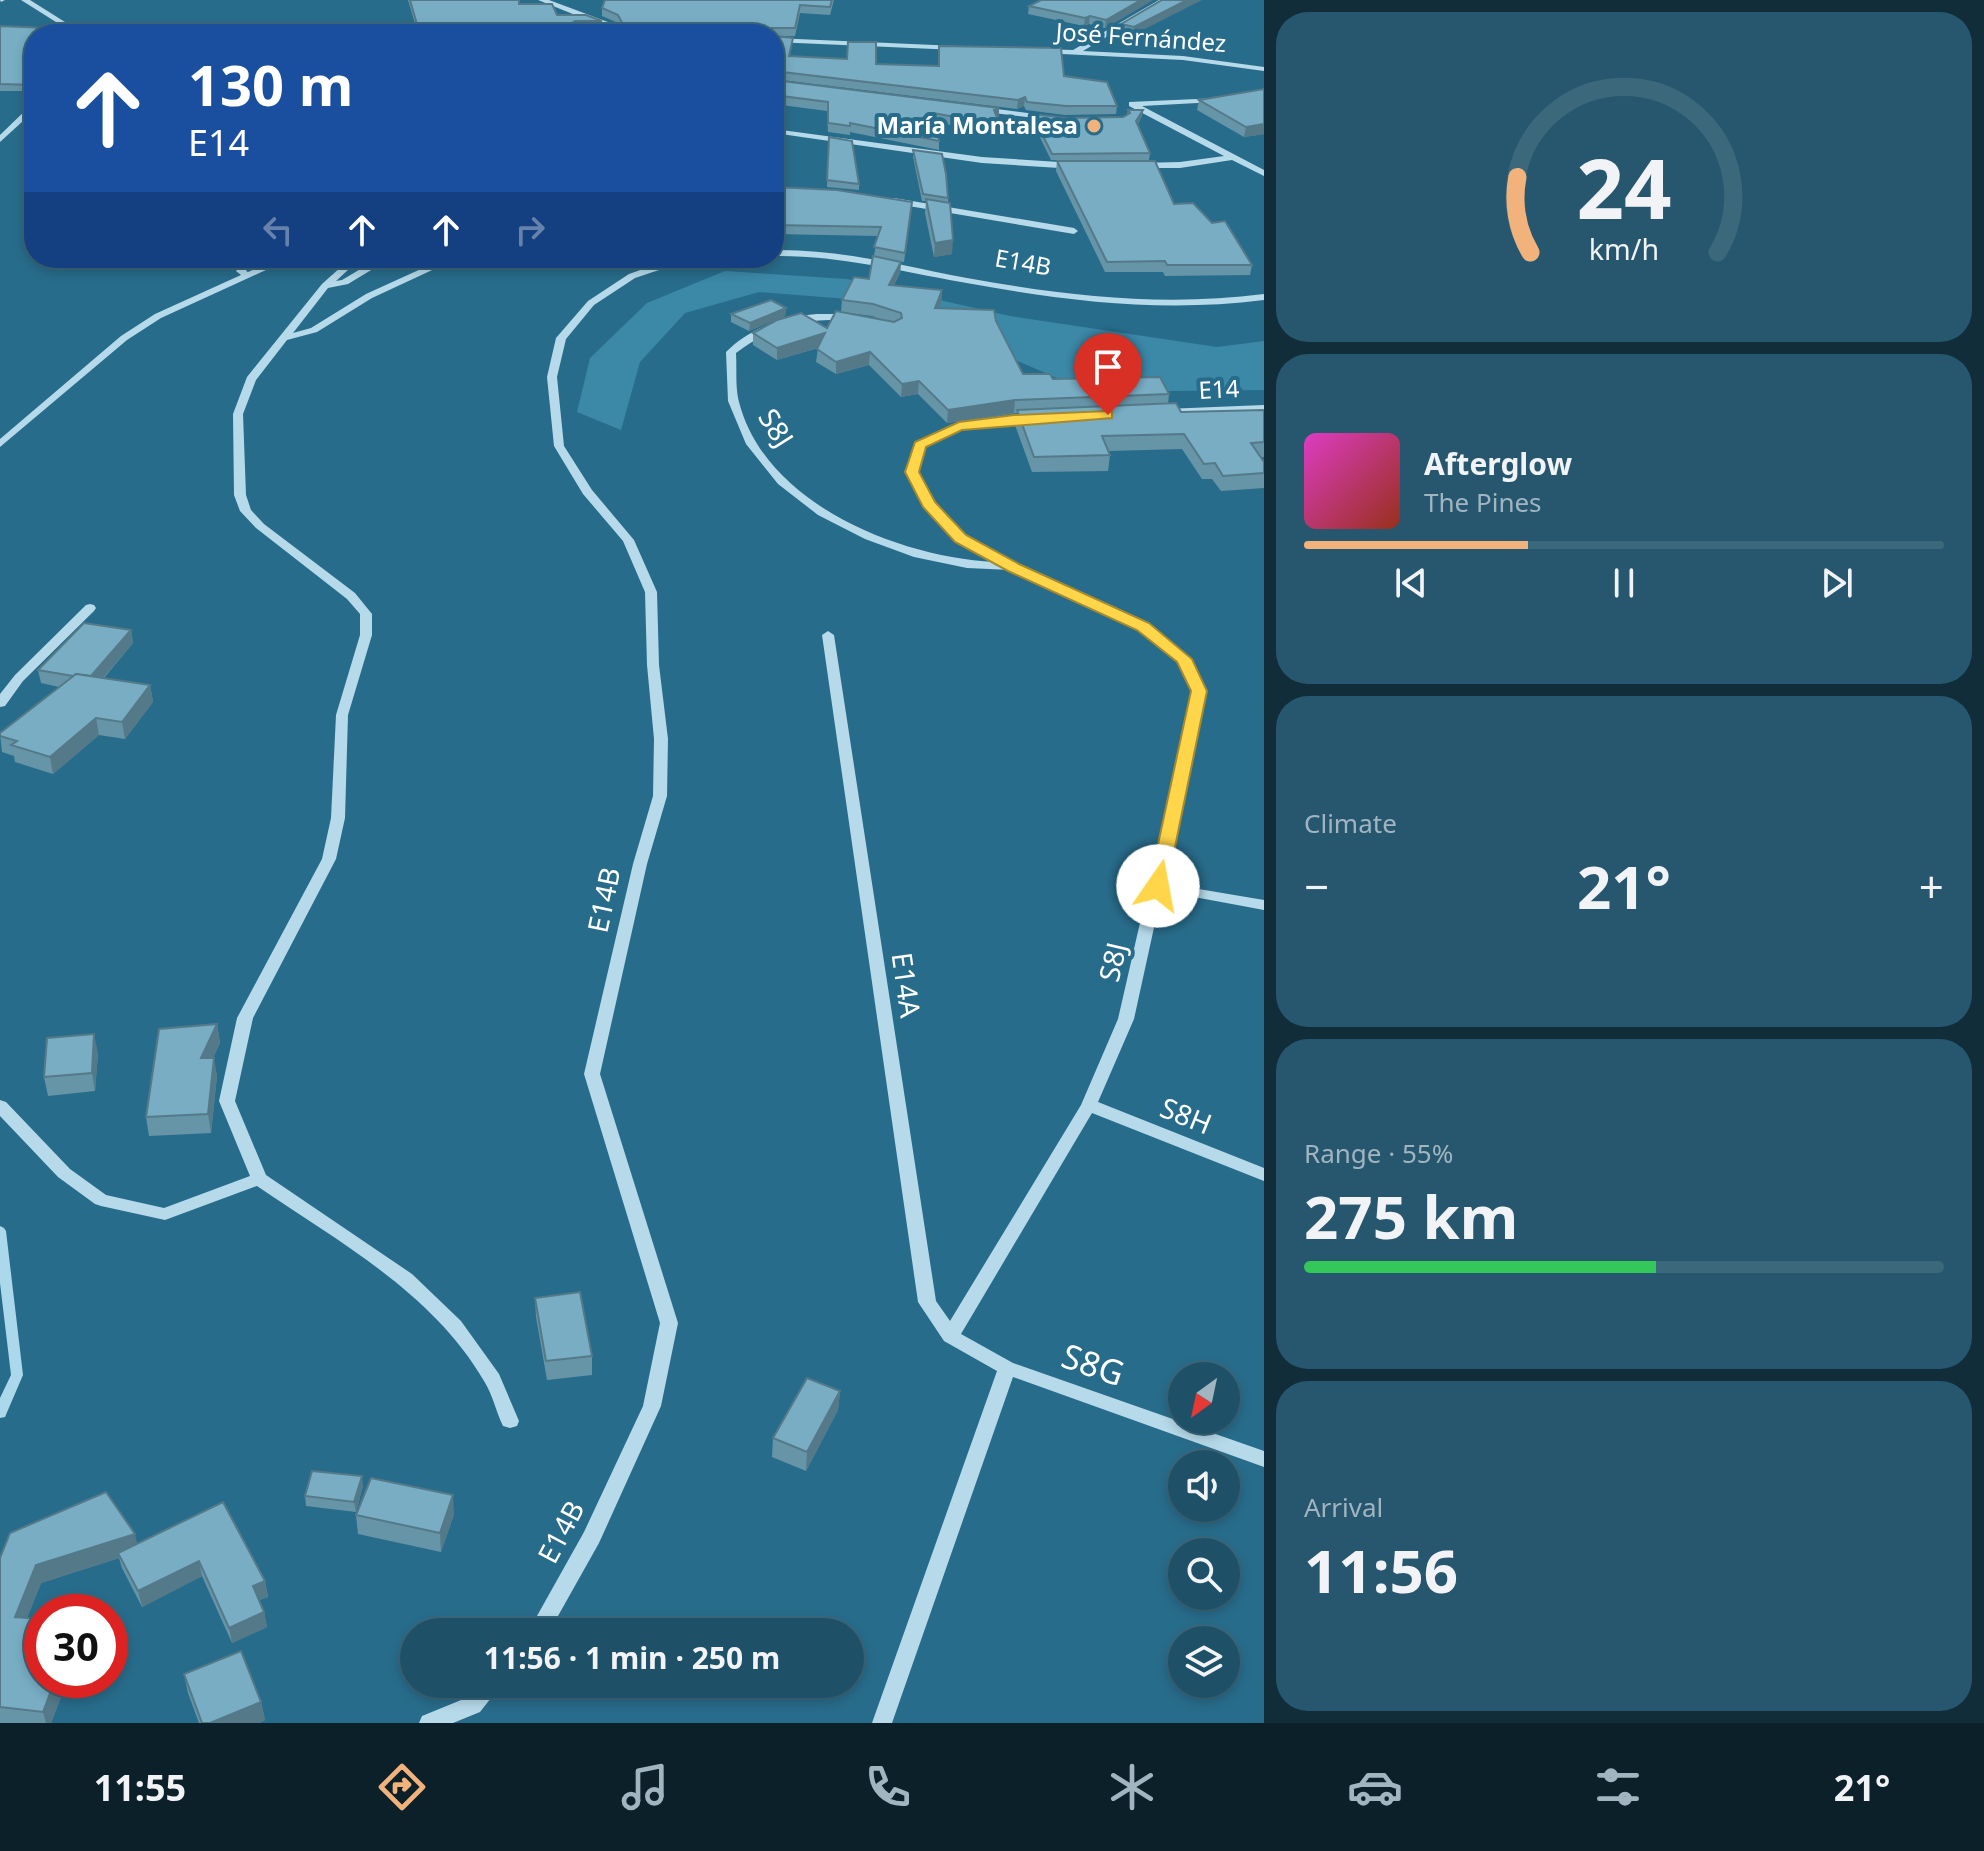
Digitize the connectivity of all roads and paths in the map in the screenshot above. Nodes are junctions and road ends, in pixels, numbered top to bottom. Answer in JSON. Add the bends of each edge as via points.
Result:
{"nodes":[{"id":1,"x":25,"y":0,"type":"edge"},
{"id":2,"x":542,"y":0,"type":"edge"},
{"id":3,"x":1161,"y":0,"type":"edge"},
{"id":4,"x":64,"y":24,"type":"edge"},
{"id":5,"x":605,"y":24,"type":"edge"},
{"id":6,"x":784,"y":40,"type":"edge"},
{"id":7,"x":962,"y":48,"type":"edge"},
{"id":8,"x":1033,"y":51,"type":"edge"},
{"id":9,"x":1075,"y":52,"type":"junction"},
{"id":10,"x":1264,"y":69,"type":"edge"},
{"id":11,"x":1230,"y":99,"type":"edge"},
{"id":12,"x":972,"y":107,"type":"edge"},
{"id":13,"x":24,"y":116,"type":"edge"},
{"id":14,"x":1065,"y":120,"type":"edge"},
{"id":15,"x":0,"y":123,"type":"edge"},
{"id":16,"x":9,"y":129,"type":"junction"},
{"id":17,"x":784,"y":132,"type":"edge"},
{"id":18,"x":0,"y":140,"type":"edge"},
{"id":19,"x":1232,"y":157,"type":"junction"},
{"id":20,"x":1087,"y":166,"type":"edge"},
{"id":21,"x":1127,"y":166,"type":"edge"},
{"id":22,"x":1264,"y":173,"type":"edge"},
{"id":23,"x":879,"y":199,"type":"edge"},
{"id":24,"x":1074,"y":231,"type":"dead end"},
{"id":25,"x":784,"y":253,"type":"edge"},
{"id":26,"x":244,"y":268,"type":"edge"},
{"id":27,"x":265,"y":268,"type":"edge"},
{"id":28,"x":345,"y":268,"type":"edge"},
{"id":29,"x":369,"y":268,"type":"edge"},
{"id":30,"x":431,"y":268,"type":"edge"},
{"id":31,"x":655,"y":268,"type":"edge"},
{"id":32,"x":247,"y":276,"type":"junction"},
{"id":33,"x":325,"y":286,"type":"junction"},
{"id":34,"x":1264,"y":297,"type":"edge"},
{"id":35,"x":867,"y":320,"type":"edge"},
{"id":36,"x":284,"y":338,"type":"junction"},
{"id":37,"x":1264,"y":408,"type":"edge"},
{"id":38,"x":1154,"y":413,"type":"edge"},
{"id":39,"x":1045,"y":418,"type":"edge"},
{"id":40,"x":0,"y":444,"type":"edge"},
{"id":41,"x":1013,"y":567,"type":"junction"},
{"id":42,"x":90,"y":608,"type":"dead end"},
{"id":43,"x":828,"y":635,"type":"dead end"},
{"id":44,"x":0,"y":703,"type":"edge"},
{"id":45,"x":1158,"y":886,"type":"junction"},
{"id":46,"x":1264,"y":905,"type":"edge"},
{"id":47,"x":1089,"y":1105,"type":"junction"},
{"id":48,"x":0,"y":1106,"type":"edge"},
{"id":49,"x":1264,"y":1175,"type":"edge"},
{"id":50,"x":259,"y":1179,"type":"junction"},
{"id":51,"x":950,"y":1336,"type":"junction"},
{"id":52,"x":1007,"y":1368,"type":"junction"},
{"id":53,"x":510,"y":1421,"type":"dead end"},
{"id":54,"x":1264,"y":1459,"type":"edge"},
{"id":55,"x":546,"y":1618,"type":"edge"},
{"id":56,"x":479,"y":1698,"type":"edge"},
{"id":57,"x":429,"y":1723,"type":"edge"},
{"id":58,"x":882,"y":1723,"type":"edge"}],
"edges":[{"from":1,"to":4,"type":"street"},
{"from":2,"to":5,"type":"street"},
{"from":3,"to":9,"type":"street"},
{"from":6,"to":7,"type":"street"},
{"from":8,"to":9,"type":"street","name":"José Fernández"},
{"from":9,"to":10,"type":"street","name":"José Fernández"},
{"from":11,"to":19,"type":"street","via":[[1132,104]]},
{"from":12,"to":14,"type":"street"},
{"from":13,"to":16,"type":"street"},
{"from":15,"to":16,"type":"street"},
{"from":16,"to":18,"type":"street"},
{"from":17,"to":20,"type":"street","via":[[982,160]]},
{"from":19,"to":21,"type":"street"},
{"from":19,"to":22,"type":"street"},
{"from":23,"to":24,"type":"street"},
{"from":25,"to":34,"type":"street","name":"E14B","via":[[835,256],[1111,302],[1181,306]]},
{"from":26,"to":32,"type":"street"},
{"from":27,"to":32,"type":"street"},
{"from":28,"to":33,"type":"street"},
{"from":29,"to":33,"type":"street"},
{"from":30,"to":36,"type":"street","via":[[369,296],[314,330]]},
{"from":31,"to":55,"type":"street","name":"E14B","via":[[591,303],[561,338],[552,377],[559,446],[587,492],[628,540],[651,592],[660,796],[592,1074],[669,1323],[652,1406],[592,1537]]},
{"from":32,"to":40,"type":"street","via":[[158,316],[124,338]]},
{"from":33,"to":36,"type":"street"},
{"from":35,"to":41,"type":"street","name":"S8J","via":[[800,316],[757,330],[731,352],[727,381],[738,423],[768,468],[813,509],[883,543],[949,563]]},
{"from":36,"to":50,"type":"street","via":[[251,379],[238,414],[240,495],[260,526],[351,596],[366,614],[366,635],[342,715],[338,818],[329,859],[245,1018],[227,1101]]},
{"from":37,"to":38,"type":"street","name":"E14"},
{"from":39,"to":41,"type":"street","via":[[959,426],[920,445],[912,472],[928,504],[960,539]]},
{"from":41,"to":45,"type":"street","name":"S8J","via":[[1143,626],[1184,659],[1199,691]]},
{"from":42,"to":44,"type":"street"},
{"from":43,"to":51,"type":"street","name":"E14A","via":[[927,1302]]},
{"from":45,"to":46,"type":"street"},
{"from":45,"to":47,"type":"street","name":"S8J","via":[[1126,1019]]},
{"from":47,"to":49,"type":"street","name":"S8H"},
{"from":47,"to":51,"type":"street","name":"S8J"},
{"from":48,"to":50,"type":"street","via":[[64,1173],[101,1200],[165,1214]]},
{"from":50,"to":53,"type":"street","via":[[406,1279],[455,1326],[493,1379]]},
{"from":51,"to":52,"type":"street","name":"S8G"},
{"from":52,"to":54,"type":"street","name":"S8G"},
{"from":52,"to":58,"type":"street"},
{"from":56,"to":57,"type":"street"}]}
